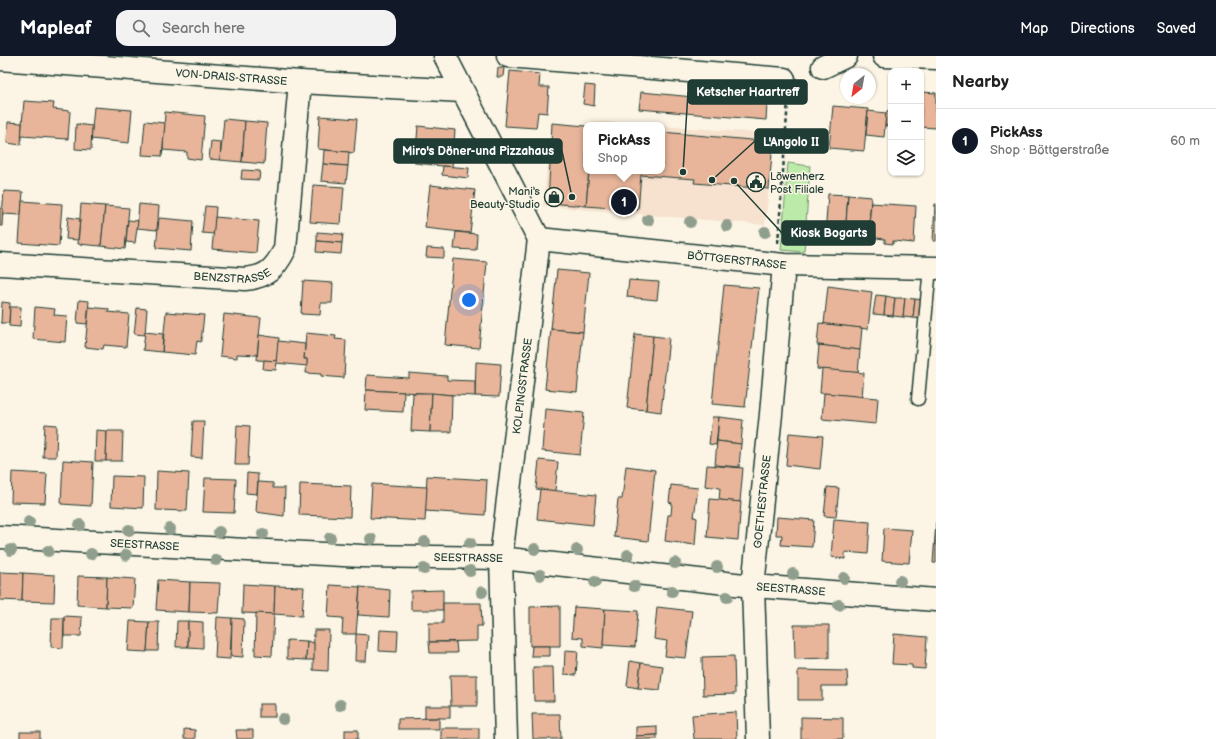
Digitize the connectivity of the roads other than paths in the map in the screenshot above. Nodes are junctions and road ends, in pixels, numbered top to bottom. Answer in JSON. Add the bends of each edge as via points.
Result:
{"nodes":[{"id":1,"x":445,"y":56,"type":"edge"},
{"id":2,"x":508,"y":56,"type":"edge"},
{"id":3,"x":846,"y":56,"type":"edge"},
{"id":4,"x":884,"y":56,"type":"edge"},
{"id":5,"x":936,"y":58,"type":"edge"},
{"id":6,"x":0,"y":59,"type":"edge"},
{"id":7,"x":823,"y":67,"type":"dead end"},
{"id":8,"x":300,"y":82,"type":"junction"},
{"id":9,"x":786,"y":86,"type":"road end"},
{"id":10,"x":462,"y":91,"type":"junction"},
{"id":11,"x":539,"y":239,"type":"junction"},
{"id":12,"x":0,"y":264,"type":"edge"},
{"id":13,"x":784,"y":265,"type":"junction"},
{"id":14,"x":933,"y":268,"type":"edge"},
{"id":15,"x":918,"y":399,"type":"dead end"},
{"id":16,"x":0,"y":537,"type":"edge"},
{"id":17,"x":501,"y":558,"type":"junction"},
{"id":18,"x":753,"y":586,"type":"junction"},
{"id":19,"x":936,"y":600,"type":"edge"},
{"id":20,"x":506,"y":739,"type":"edge"},
{"id":21,"x":758,"y":739,"type":"edge"}],
"edges":[{"from":1,"to":10,"type":"street"},
{"from":2,"to":9,"type":"street"},
{"from":3,"to":7,"type":"street"},
{"from":4,"to":5,"type":"street"},
{"from":6,"to":8,"type":"street","name":"VON-DRAIS-STRASSE"},
{"from":8,"to":10,"type":"street","name":"VON-DRAIS-STRASSE"},
{"from":8,"to":12,"type":"street","name":"BENZSTRASSE","via":[[285,249],[278,261],[259,278]]},
{"from":10,"to":11,"type":"street"},
{"from":11,"to":13,"type":"street","name":"BÖTTGERSTRASSE"},
{"from":11,"to":17,"type":"street","name":"KOLPINGSTRASSE"},
{"from":13,"to":14,"type":"street","name":"BÖTTGERSTRASSE"},
{"from":13,"to":18,"type":"street","name":"GOETHESTRASSE"},
{"from":14,"to":15,"type":"lane"},
{"from":16,"to":17,"type":"street","name":"SEESTRASSE","via":[[362,556]]},
{"from":17,"to":18,"type":"street","name":"SEESTRASSE"},
{"from":17,"to":20,"type":"street","name":"KOLPINGSTRASSE"},
{"from":18,"to":19,"type":"street","name":"SEESTRASSE"},
{"from":18,"to":21,"type":"street","name":"GOETHESTRASSE"}]}
